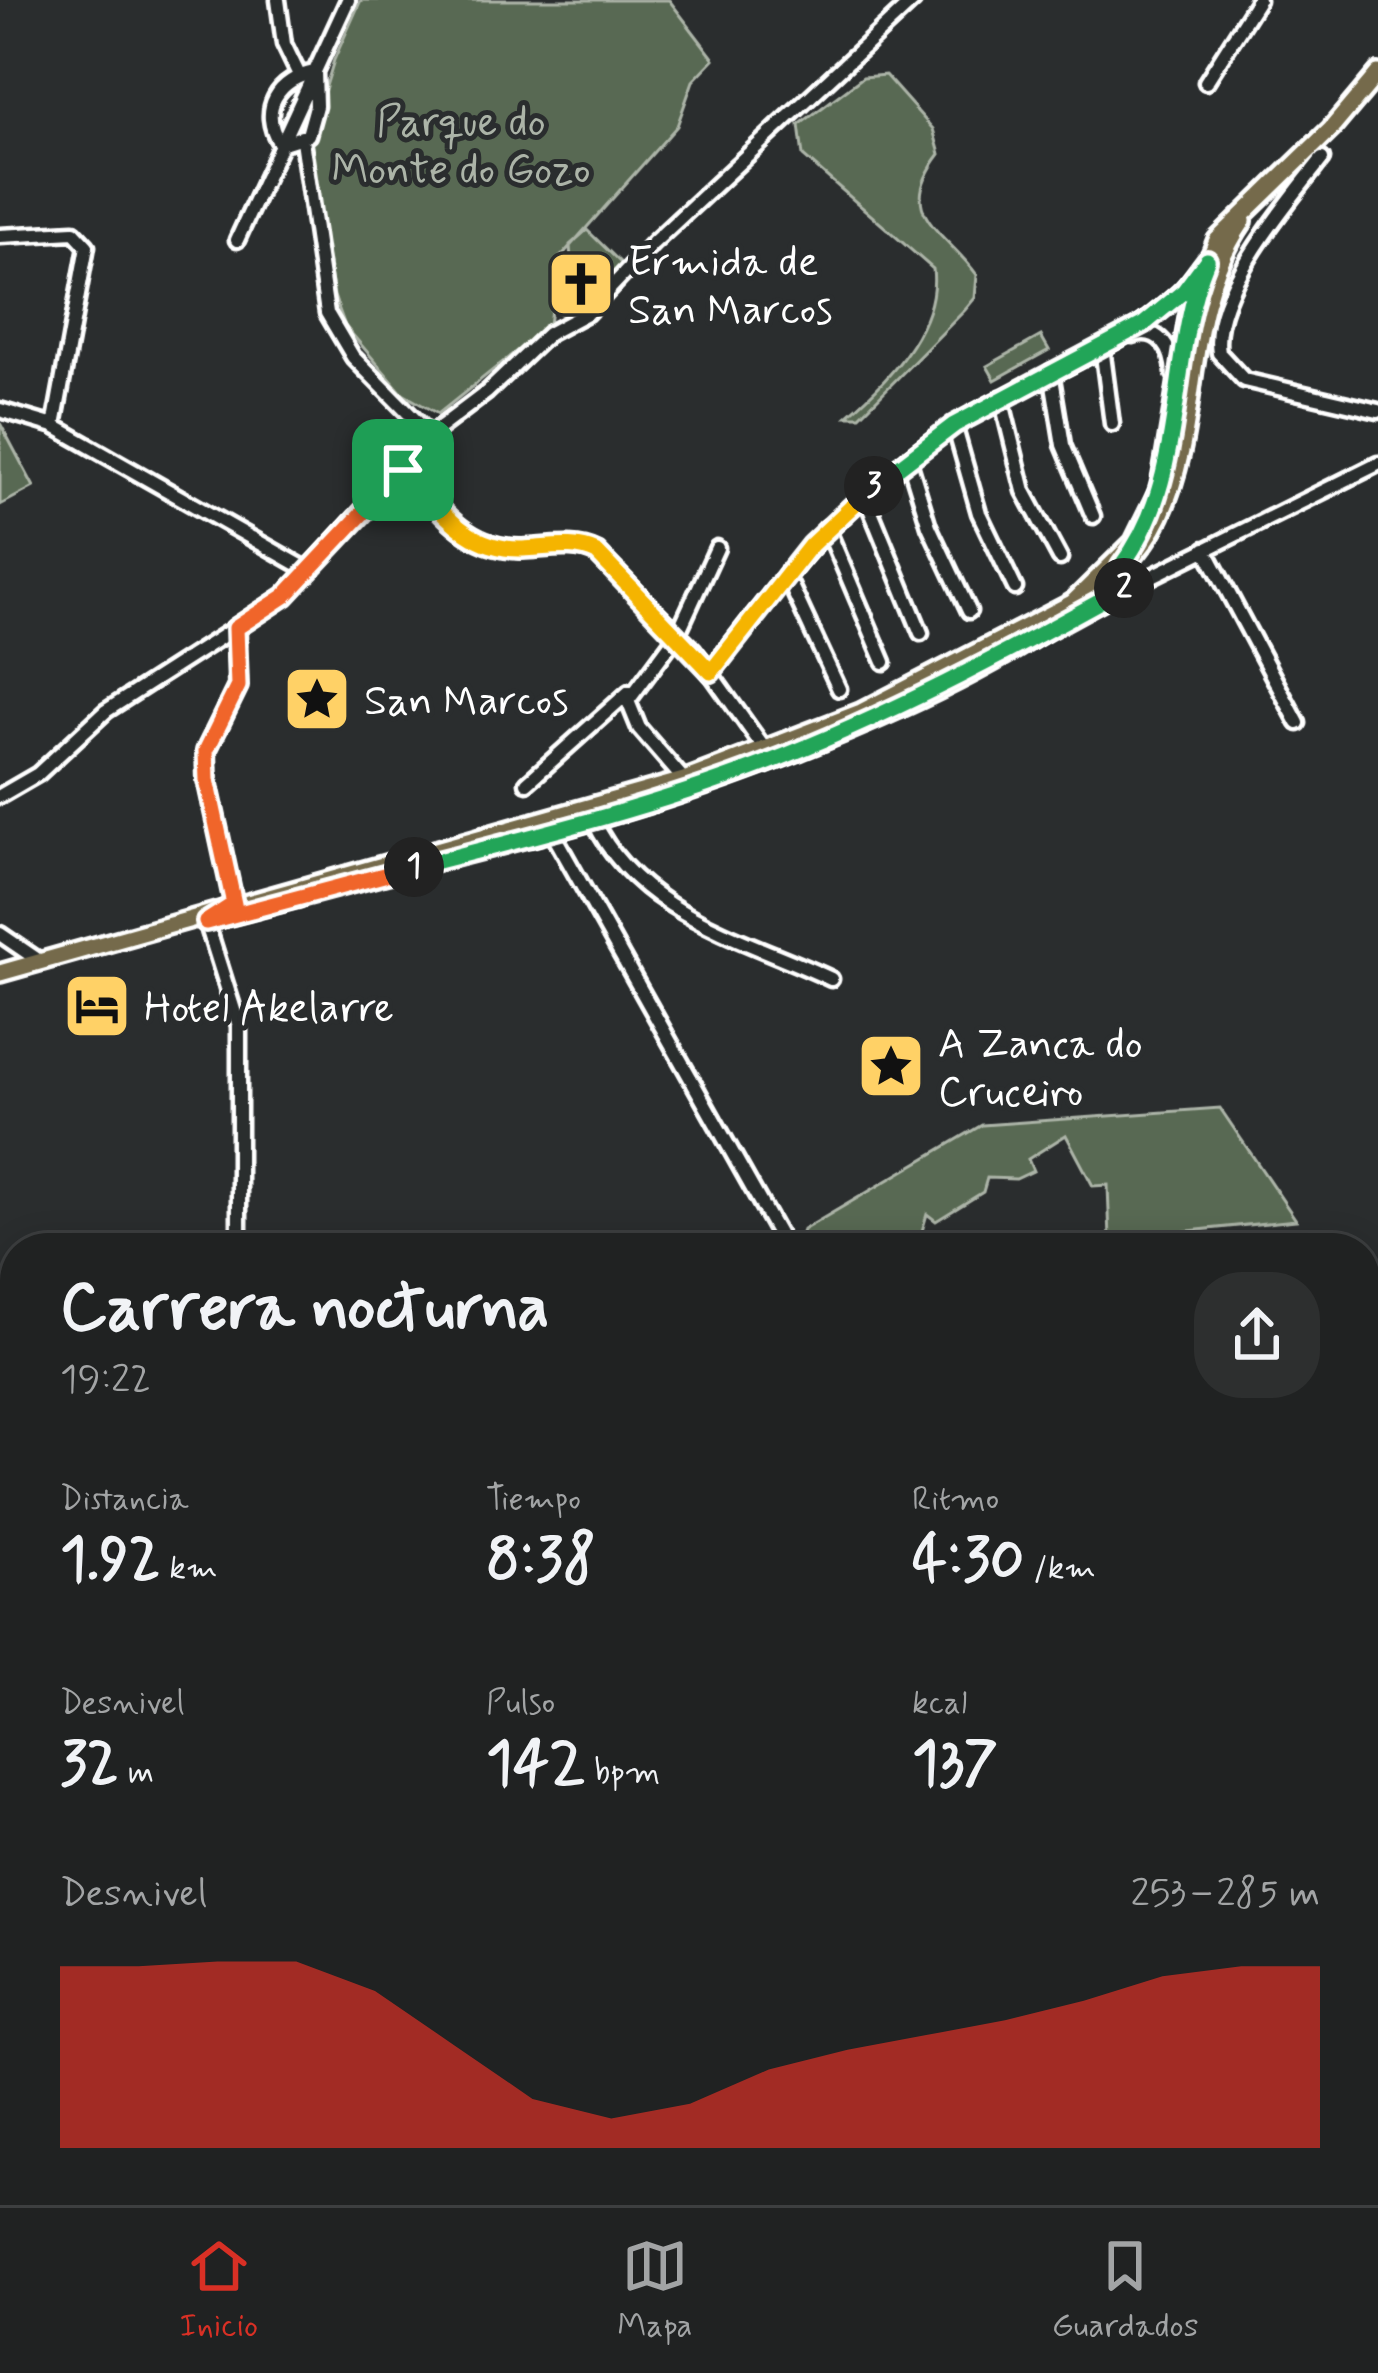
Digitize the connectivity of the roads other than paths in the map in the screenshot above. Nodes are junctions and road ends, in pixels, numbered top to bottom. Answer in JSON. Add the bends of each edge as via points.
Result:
{"nodes":[{"id":1,"x":278,"y":0,"type":"edge"},
{"id":2,"x":348,"y":0,"type":"edge"},
{"id":3,"x":914,"y":0,"type":"edge"},
{"id":4,"x":1258,"y":0,"type":"edge"},
{"id":5,"x":315,"y":72,"type":"junction"},
{"id":6,"x":1378,"y":73,"type":"edge"},
{"id":7,"x":299,"y":75,"type":"junction"},
{"id":8,"x":1206,"y":82,"type":"dead end"},
{"id":9,"x":302,"y":140,"type":"junction"},
{"id":10,"x":280,"y":144,"type":"junction"},
{"id":11,"x":1309,"y":161,"type":"junction"},
{"id":12,"x":1256,"y":201,"type":"junction"},
{"id":13,"x":0,"y":236,"type":"edge"},
{"id":14,"x":237,"y":240,"type":"dead end"},
{"id":15,"x":1207,"y":260,"type":"junction"},
{"id":16,"x":1108,"y":344,"type":"junction"},
{"id":17,"x":1051,"y":372,"type":"junction"},
{"id":18,"x":1001,"y":398,"type":"junction"},
{"id":19,"x":0,"y":410,"type":"edge"},
{"id":20,"x":1378,"y":411,"type":"edge"},
{"id":21,"x":1112,"y":424,"type":"dead end"},
{"id":22,"x":954,"y":425,"type":"junction"},
{"id":23,"x":1174,"y":425,"type":"junction"},
{"id":24,"x":54,"y":427,"type":"junction"},
{"id":25,"x":430,"y":435,"type":"junction"},
{"id":26,"x":908,"y":458,"type":"junction"},
{"id":27,"x":1378,"y":464,"type":"edge"},
{"id":28,"x":403,"y":470,"type":"junction"},
{"id":29,"x":864,"y":494,"type":"junction"},
{"id":30,"x":1093,"y":516,"type":"dead end"},
{"id":31,"x":827,"y":528,"type":"junction"},
{"id":32,"x":1134,"y":542,"type":"junction"},
{"id":33,"x":716,"y":548,"type":"dead end"},
{"id":34,"x":1205,"y":549,"type":"junction"},
{"id":35,"x":1060,"y":558,"type":"dead end"},
{"id":36,"x":308,"y":570,"type":"junction"},
{"id":37,"x":786,"y":575,"type":"junction"},
{"id":38,"x":1128,"y":575,"type":"junction"},
{"id":39,"x":1015,"y":588,"type":"dead end"},
{"id":40,"x":1073,"y":609,"type":"junction"},
{"id":41,"x":969,"y":611,"type":"dead end"},
{"id":42,"x":236,"y":628,"type":"junction"},
{"id":43,"x":921,"y":633,"type":"dead end"},
{"id":44,"x":677,"y":634,"type":"junction"},
{"id":45,"x":884,"y":662,"type":"dead end"},
{"id":46,"x":711,"y":672,"type":"junction"},
{"id":47,"x":839,"y":689,"type":"dead end"},
{"id":48,"x":631,"y":690,"type":"junction"},
{"id":49,"x":1298,"y":723,"type":"dead end"},
{"id":50,"x":835,"y":736,"type":"junction"},
{"id":51,"x":762,"y":745,"type":"junction"},
{"id":52,"x":526,"y":783,"type":"dead end"},
{"id":53,"x":693,"y":786,"type":"junction"},
{"id":54,"x":0,"y":796,"type":"edge"},
{"id":55,"x":625,"y":800,"type":"junction"},
{"id":56,"x":594,"y":821,"type":"junction"},
{"id":57,"x":552,"y":832,"type":"junction"},
{"id":58,"x":442,"y":850,"type":"junction"},
{"id":59,"x":234,"y":904,"type":"junction"},
{"id":60,"x":181,"y":919,"type":"junction"},
{"id":61,"x":206,"y":922,"type":"junction"},
{"id":62,"x":0,"y":934,"type":"edge"},
{"id":63,"x":79,"y":948,"type":"junction"},
{"id":64,"x":38,"y":960,"type":"junction"},
{"id":65,"x":0,"y":973,"type":"edge"},
{"id":66,"x":831,"y":979,"type":"dead end"},
{"id":67,"x":239,"y":1233,"type":"edge"},
{"id":68,"x":778,"y":1233,"type":"edge"}],
"edges":[{"from":1,"to":7,"type":"street","via":[[284,44]]},
{"from":2,"to":5,"type":"street"},
{"from":3,"to":25,"type":"street","via":[[586,313]]},
{"from":4,"to":8,"type":"street"},
{"from":5,"to":7,"type":"street"},
{"from":5,"to":9,"type":"street","via":[[316,106]]},
{"from":5,"to":10,"type":"street"},
{"from":6,"to":11,"type":"main road"},
{"from":7,"to":10,"type":"street","via":[[272,102]]},
{"from":9,"to":10,"type":"street"},
{"from":9,"to":25,"type":"street","via":[[327,313],[353,357]]},
{"from":10,"to":14,"type":"street"},
{"from":11,"to":12,"type":"main road"},
{"from":11,"to":20,"type":"street","via":[[1303,183],[1221,310],[1219,353],[1236,376]]},
{"from":12,"to":15,"type":"main road"},
{"from":12,"to":38,"type":"main road","via":[[1204,297],[1175,479]]},
{"from":13,"to":24,"type":"street","via":[[74,232],[87,246]]},
{"from":15,"to":16,"type":"street","via":[[1171,304]]},
{"from":15,"to":23,"type":"main road","via":[[1187,321]]},
{"from":16,"to":17,"type":"street"},
{"from":16,"to":21,"type":"street"},
{"from":16,"to":23,"type":"street","via":[[1148,332],[1166,344]]},
{"from":17,"to":18,"type":"street"},
{"from":17,"to":30,"type":"street","via":[[1064,446]]},
{"from":18,"to":22,"type":"street"},
{"from":18,"to":35,"type":"street","via":[[1024,491]]},
{"from":19,"to":24,"type":"street"},
{"from":22,"to":26,"type":"street"},
{"from":22,"to":39,"type":"street","via":[[979,513]]},
{"from":23,"to":32,"type":"main road","via":[[1160,489]]},
{"from":24,"to":36,"type":"street"},
{"from":25,"to":28,"type":"street"},
{"from":26,"to":29,"type":"street"},
{"from":26,"to":41,"type":"street"},
{"from":27,"to":34,"type":"street"},
{"from":28,"to":36,"type":"street"},
{"from":28,"to":44,"type":"street","via":[[448,523],[489,544],[597,553]]},
{"from":29,"to":31,"type":"street"},
{"from":29,"to":43,"type":"street"},
{"from":31,"to":37,"type":"street"},
{"from":31,"to":45,"type":"street"},
{"from":32,"to":38,"type":"main road"},
{"from":32,"to":40,"type":"main road"},
{"from":33,"to":44,"type":"street"},
{"from":34,"to":38,"type":"street"},
{"from":34,"to":49,"type":"street"},
{"from":36,"to":42,"type":"street"},
{"from":37,"to":46,"type":"street"},
{"from":37,"to":47,"type":"street"},
{"from":38,"to":40,"type":"main road"},
{"from":40,"to":50,"type":"main road"},
{"from":40,"to":51,"type":"main road","via":[[796,740]]},
{"from":42,"to":54,"type":"street","via":[[106,711],[38,774]]},
{"from":42,"to":59,"type":"street","via":[[238,686],[206,751]]},
{"from":44,"to":46,"type":"street"},
{"from":44,"to":48,"type":"street"},
{"from":46,"to":51,"type":"street"},
{"from":48,"to":52,"type":"street"},
{"from":48,"to":53,"type":"street","via":[[632,718]]},
{"from":50,"to":51,"type":"main road","via":[[776,753]]},
{"from":50,"to":53,"type":"main road"},
{"from":51,"to":53,"type":"main road"},
{"from":51,"to":53,"type":"main road","via":[[762,759]]},
{"from":53,"to":55,"type":"main road"},
{"from":53,"to":56,"type":"main road"},
{"from":55,"to":57,"type":"main road"},
{"from":55,"to":58,"type":"main road"},
{"from":56,"to":57,"type":"main road"},
{"from":56,"to":66,"type":"street","via":[[626,870],[701,924]]},
{"from":57,"to":58,"type":"main road"},
{"from":57,"to":61,"type":"main road"},
{"from":57,"to":68,"type":"street"},
{"from":58,"to":59,"type":"main road"},
{"from":59,"to":60,"type":"main road"},
{"from":59,"to":61,"type":"main road"},
{"from":60,"to":61,"type":"main road"},
{"from":60,"to":63,"type":"main road"},
{"from":61,"to":63,"type":"main road"},
{"from":61,"to":67,"type":"street","via":[[239,1026]]},
{"from":62,"to":64,"type":"street"},
{"from":63,"to":64,"type":"main road"},
{"from":64,"to":65,"type":"main road"}]}
